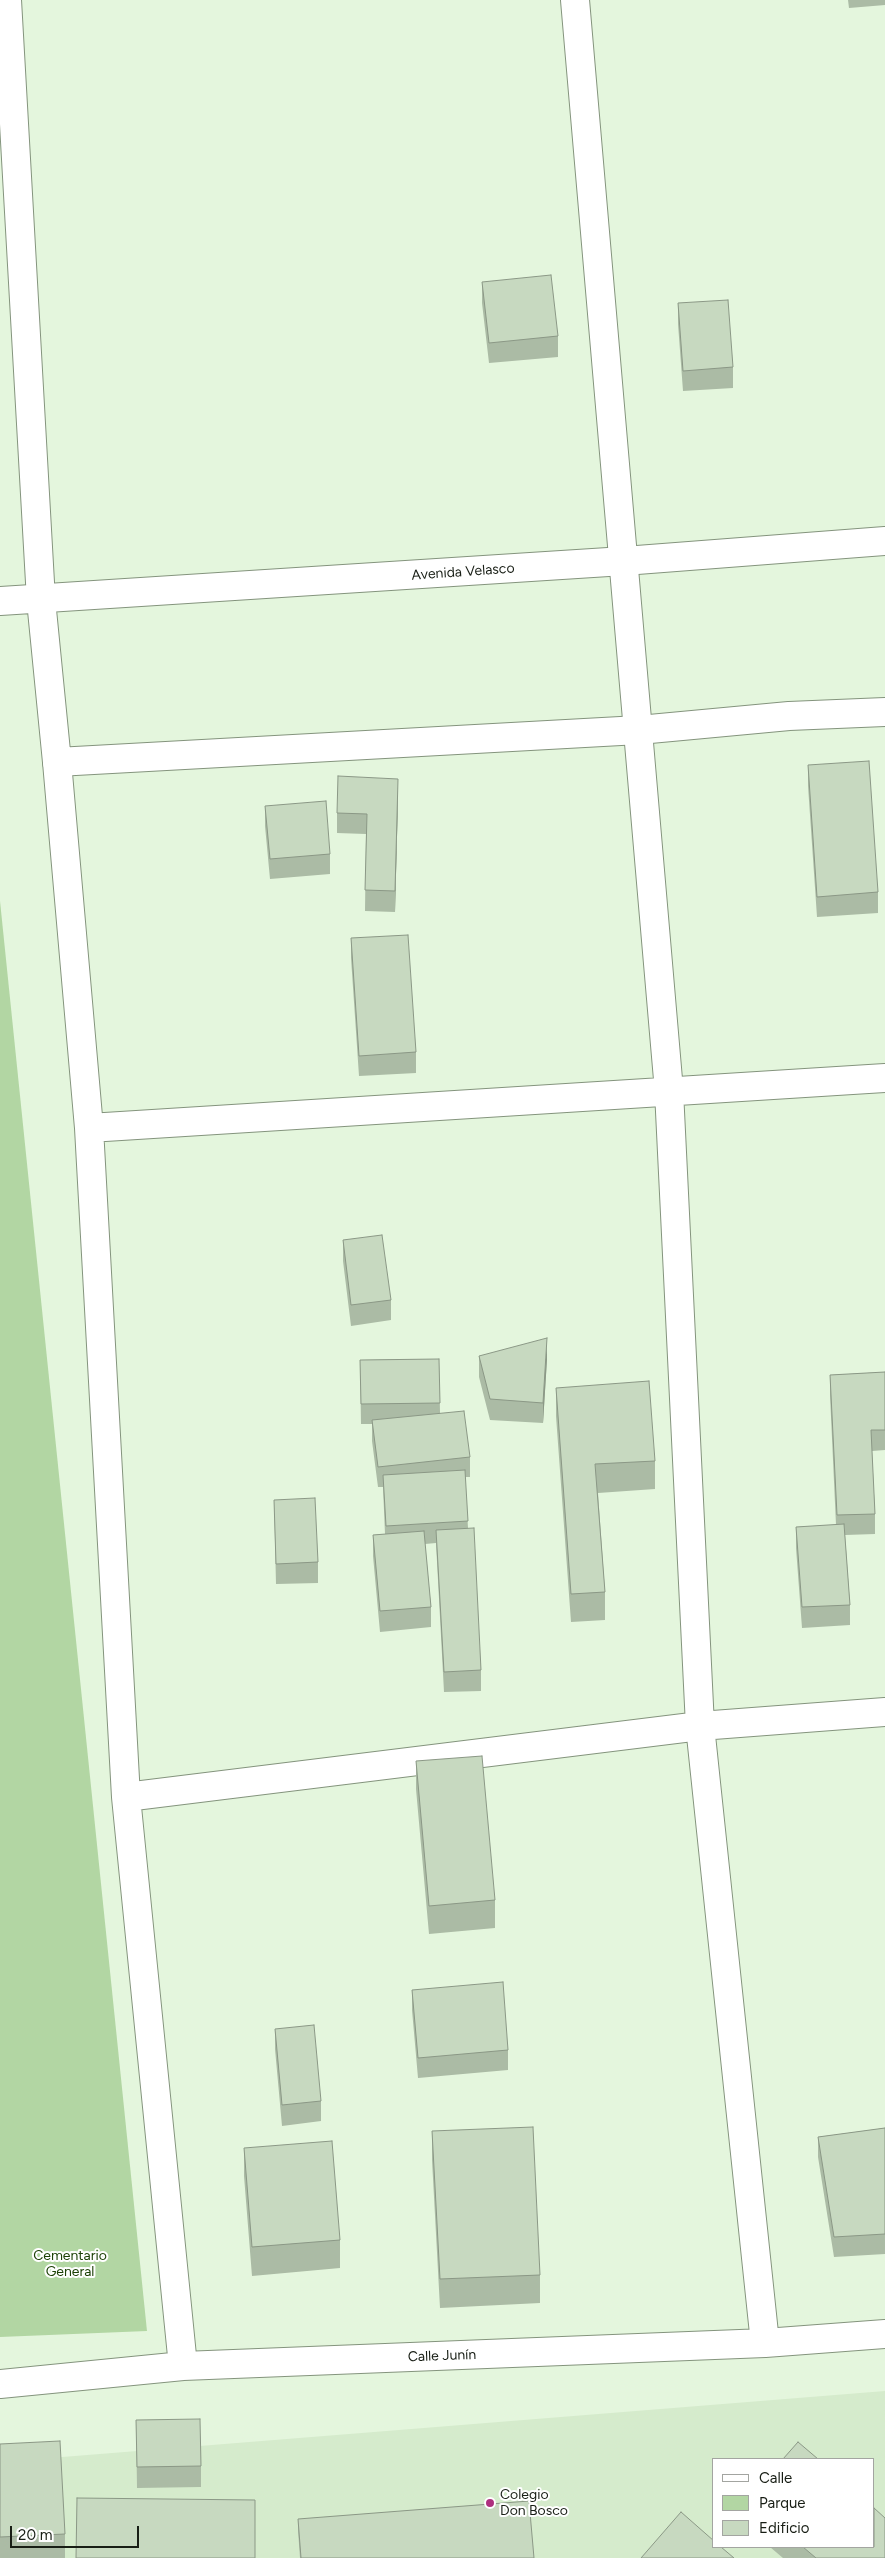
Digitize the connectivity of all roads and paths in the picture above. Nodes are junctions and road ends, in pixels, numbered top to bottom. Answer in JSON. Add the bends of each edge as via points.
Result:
{"nodes":[{"id":1,"x":6,"y":0,"type":"edge"},
{"id":2,"x":575,"y":0,"type":"edge"},
{"id":3,"x":885,"y":541,"type":"edge"},
{"id":4,"x":624,"y":561,"type":"junction"},
{"id":5,"x":41,"y":600,"type":"junction"},
{"id":6,"x":0,"y":601,"type":"edge"},
{"id":7,"x":885,"y":712,"type":"edge"},
{"id":8,"x":640,"y":730,"type":"junction"},
{"id":9,"x":57,"y":762,"type":"junction"},
{"id":10,"x":885,"y":1078,"type":"edge"},
{"id":11,"x":669,"y":1091,"type":"junction"},
{"id":12,"x":89,"y":1128,"type":"junction"},
{"id":13,"x":885,"y":1712,"type":"edge"},
{"id":14,"x":700,"y":1726,"type":"junction"},
{"id":15,"x":126,"y":1798,"type":"junction"},
{"id":16,"x":885,"y":2334,"type":"edge"},
{"id":17,"x":765,"y":2343,"type":"junction"},
{"id":18,"x":183,"y":2366,"type":"junction"},
{"id":19,"x":0,"y":2384,"type":"edge"}],
"edges":[{"from":1,"to":5,"type":"street"},
{"from":2,"to":4,"type":"street"},
{"from":3,"to":4,"type":"street","name":"Avenida Velasco"},
{"from":4,"to":5,"type":"street","name":"Avenida Velasco"},
{"from":4,"to":8,"type":"street"},
{"from":5,"to":6,"type":"street","name":"Avenida Velasco"},
{"from":5,"to":9,"type":"street"},
{"from":7,"to":8,"type":"street","via":[[788,716]]},
{"from":8,"to":9,"type":"street"},
{"from":8,"to":11,"type":"street"},
{"from":9,"to":12,"type":"street"},
{"from":10,"to":11,"type":"street"},
{"from":11,"to":12,"type":"street"},
{"from":11,"to":14,"type":"street"},
{"from":12,"to":15,"type":"street"},
{"from":13,"to":14,"type":"street"},
{"from":14,"to":15,"type":"street"},
{"from":14,"to":17,"type":"street"},
{"from":15,"to":18,"type":"street"},
{"from":16,"to":17,"type":"street","name":"Calle Junín"},
{"from":17,"to":18,"type":"street","name":"Calle Junín"},
{"from":18,"to":19,"type":"street","name":"Calle Junín"}]}
